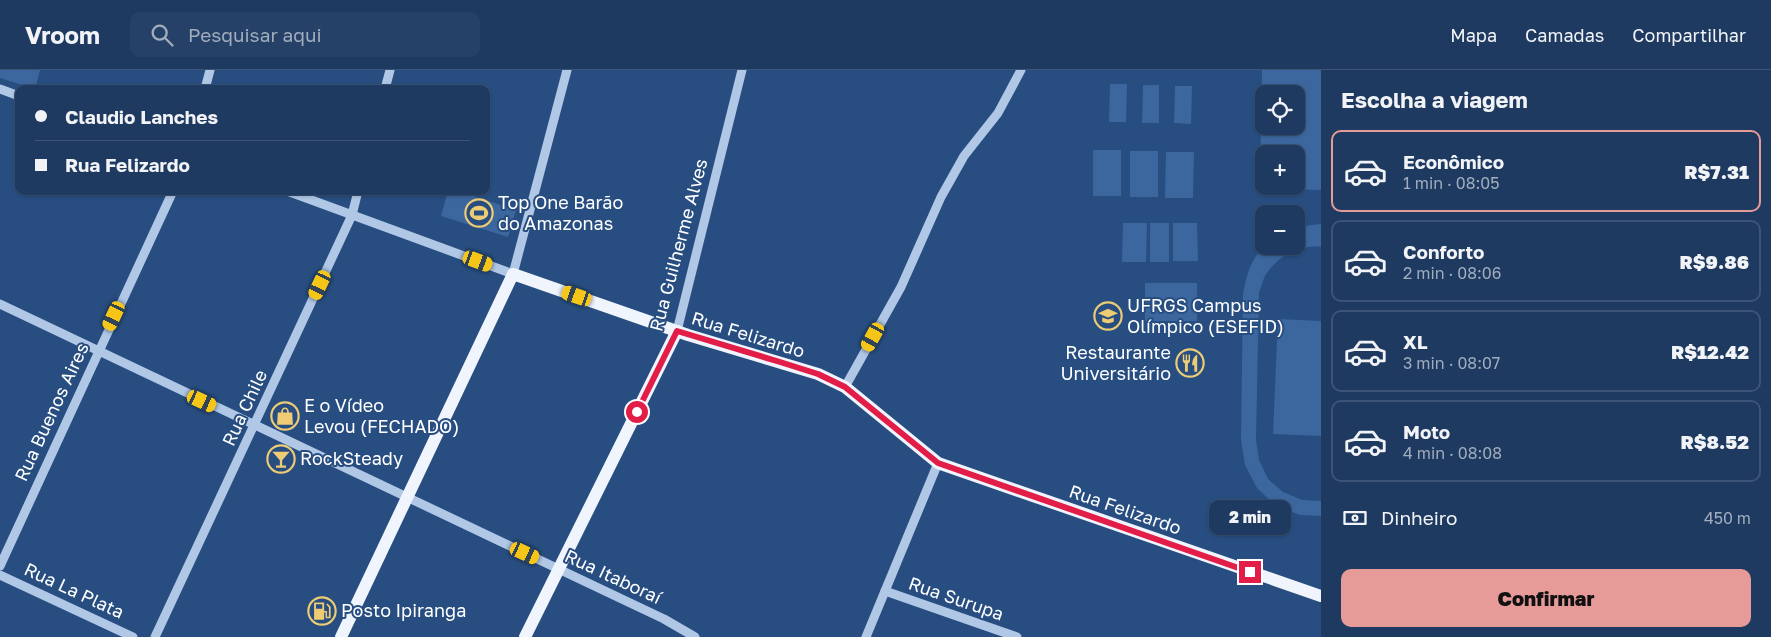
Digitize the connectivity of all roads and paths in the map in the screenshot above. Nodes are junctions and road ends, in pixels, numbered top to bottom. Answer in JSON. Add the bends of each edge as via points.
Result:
{"nodes":[{"id":1,"x":210,"y":70,"type":"edge"},
{"id":2,"x":390,"y":70,"type":"edge"},
{"id":3,"x":567,"y":70,"type":"edge"},
{"id":4,"x":742,"y":70,"type":"edge"},
{"id":5,"x":1021,"y":70,"type":"edge"},
{"id":6,"x":206,"y":85,"type":"edge"},
{"id":7,"x":386,"y":85,"type":"edge"},
{"id":8,"x":0,"y":89,"type":"edge"},
{"id":9,"x":15,"y":95,"type":"edge"},
{"id":10,"x":171,"y":195,"type":"edge"},
{"id":11,"x":298,"y":195,"type":"edge"},
{"id":12,"x":357,"y":195,"type":"edge"},
{"id":13,"x":352,"y":215,"type":"junction"},
{"id":14,"x":513,"y":274,"type":"junction"},
{"id":15,"x":0,"y":304,"type":"edge"},
{"id":16,"x":677,"y":331,"type":"junction"},
{"id":17,"x":98,"y":351,"type":"junction"},
{"id":18,"x":845,"y":387,"type":"junction"},
{"id":19,"x":255,"y":426,"type":"junction"},
{"id":20,"x":938,"y":463,"type":"junction"},
{"id":21,"x":407,"y":497,"type":"junction"},
{"id":22,"x":0,"y":566,"type":"edge"},
{"id":23,"x":559,"y":569,"type":"junction"},
{"id":24,"x":0,"y":574,"type":"edge"},
{"id":25,"x":885,"y":591,"type":"junction"},
{"id":26,"x":1321,"y":596,"type":"edge"},
{"id":27,"x":133,"y":637,"type":"edge"},
{"id":28,"x":156,"y":637,"type":"edge"},
{"id":29,"x":341,"y":637,"type":"edge"},
{"id":30,"x":525,"y":637,"type":"edge"},
{"id":31,"x":696,"y":637,"type":"edge"},
{"id":32,"x":866,"y":637,"type":"edge"},
{"id":33,"x":1017,"y":637,"type":"edge"}],
"edges":[{"from":1,"to":6,"type":"street"},
{"from":2,"to":7,"type":"street"},
{"from":3,"to":14,"type":"street"},
{"from":4,"to":16,"type":"street","name":"Rua Guilherme Alves"},
{"from":5,"to":18,"type":"street","via":[[998,113],[959,164],[901,287]]},
{"from":8,"to":9,"type":"street"},
{"from":10,"to":17,"type":"street","name":"Rua Buenos Aires"},
{"from":11,"to":13,"type":"street","name":"Rua Felizardo"},
{"from":12,"to":13,"type":"street","name":"Rua Chile"},
{"from":13,"to":14,"type":"street","name":"Rua Felizardo"},
{"from":13,"to":19,"type":"street","name":"Rua Chile"},
{"from":14,"to":16,"type":"main road","name":"Rua Felizardo"},
{"from":14,"to":21,"type":"main road"},
{"from":15,"to":17,"type":"street","name":"Rua Itaboraí"},
{"from":16,"to":18,"type":"main road","name":"Rua Felizardo","via":[[818,374]]},
{"from":16,"to":23,"type":"main road","name":"Rua Guilherme Alves"},
{"from":17,"to":19,"type":"street","name":"Rua Itaboraí"},
{"from":17,"to":22,"type":"street","name":"Rua Buenos Aires"},
{"from":18,"to":20,"type":"main road","name":"Rua Felizardo"},
{"from":19,"to":21,"type":"street","name":"Rua Itaboraí"},
{"from":19,"to":28,"type":"street","name":"Rua Chile"},
{"from":20,"to":25,"type":"street"},
{"from":20,"to":26,"type":"main road","name":"Rua Felizardo"},
{"from":21,"to":23,"type":"street","name":"Rua Itaboraí"},
{"from":21,"to":29,"type":"main road"},
{"from":23,"to":30,"type":"main road","name":"Rua Guilherme Alves"},
{"from":23,"to":31,"type":"street","name":"Rua Itaboraí"},
{"from":24,"to":27,"type":"street","name":"Rua La Plata"},
{"from":25,"to":32,"type":"street"},
{"from":25,"to":33,"type":"street","name":"Rua Surupa"}]}
